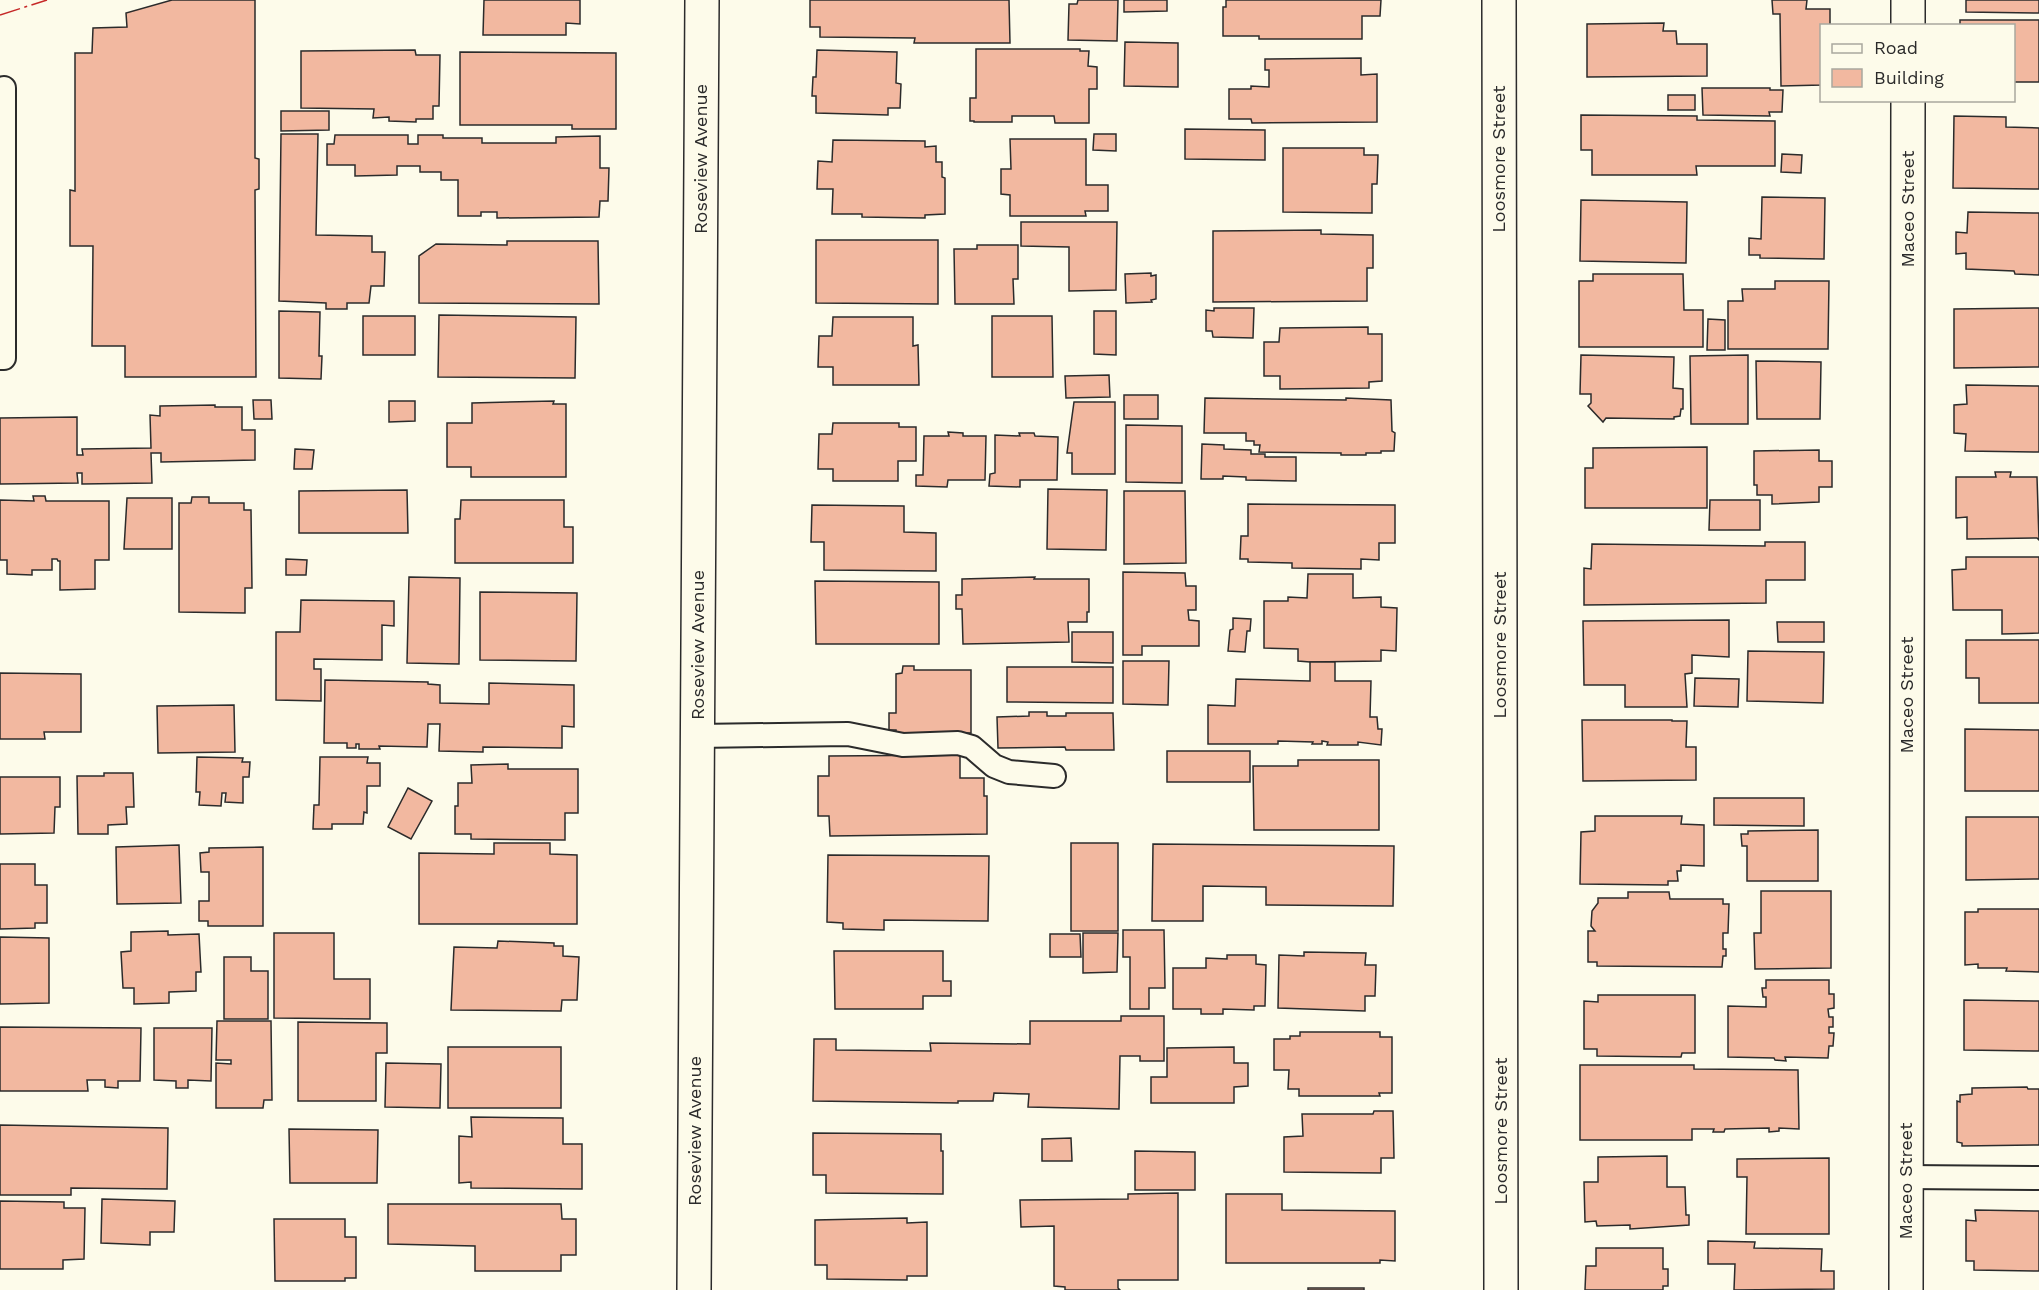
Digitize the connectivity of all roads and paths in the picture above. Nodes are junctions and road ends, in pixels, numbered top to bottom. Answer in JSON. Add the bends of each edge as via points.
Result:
{"nodes":[{"id":1,"x":702,"y":0,"type":"edge"},
{"id":2,"x":1499,"y":0,"type":"edge"},
{"id":3,"x":1908,"y":0,"type":"edge"},
{"id":4,"x":1908,"y":24,"type":"edge"},
{"id":5,"x":4,"y":88,"type":"dead end"},
{"id":6,"x":1908,"y":102,"type":"edge"},
{"id":7,"x":0,"y":358,"type":"edge"},
{"id":8,"x":697,"y":736,"type":"junction"},
{"id":9,"x":1054,"y":776,"type":"dead end"},
{"id":10,"x":1906,"y":1177,"type":"junction"},
{"id":11,"x":2039,"y":1178,"type":"edge"},
{"id":12,"x":694,"y":1290,"type":"edge"},
{"id":13,"x":1501,"y":1290,"type":"edge"},
{"id":14,"x":1906,"y":1290,"type":"edge"}],
"edges":[{"from":1,"to":8,"type":"street","name":"Roseview Avenue"},
{"from":2,"to":13,"type":"street","name":"Loosmore Street"},
{"from":3,"to":4,"type":"street"},
{"from":5,"to":7,"type":"lane","via":[[4,358]]},
{"from":6,"to":10,"type":"street","name":"Maceo Street"},
{"from":8,"to":9,"type":"lane","via":[[848,734],[903,745],[958,743],[972,747],[994,766],[1009,772]]},
{"from":8,"to":12,"type":"street","name":"Roseview Avenue"},
{"from":10,"to":11,"type":"lane"},
{"from":10,"to":14,"type":"street","name":"Maceo Street"}]}
